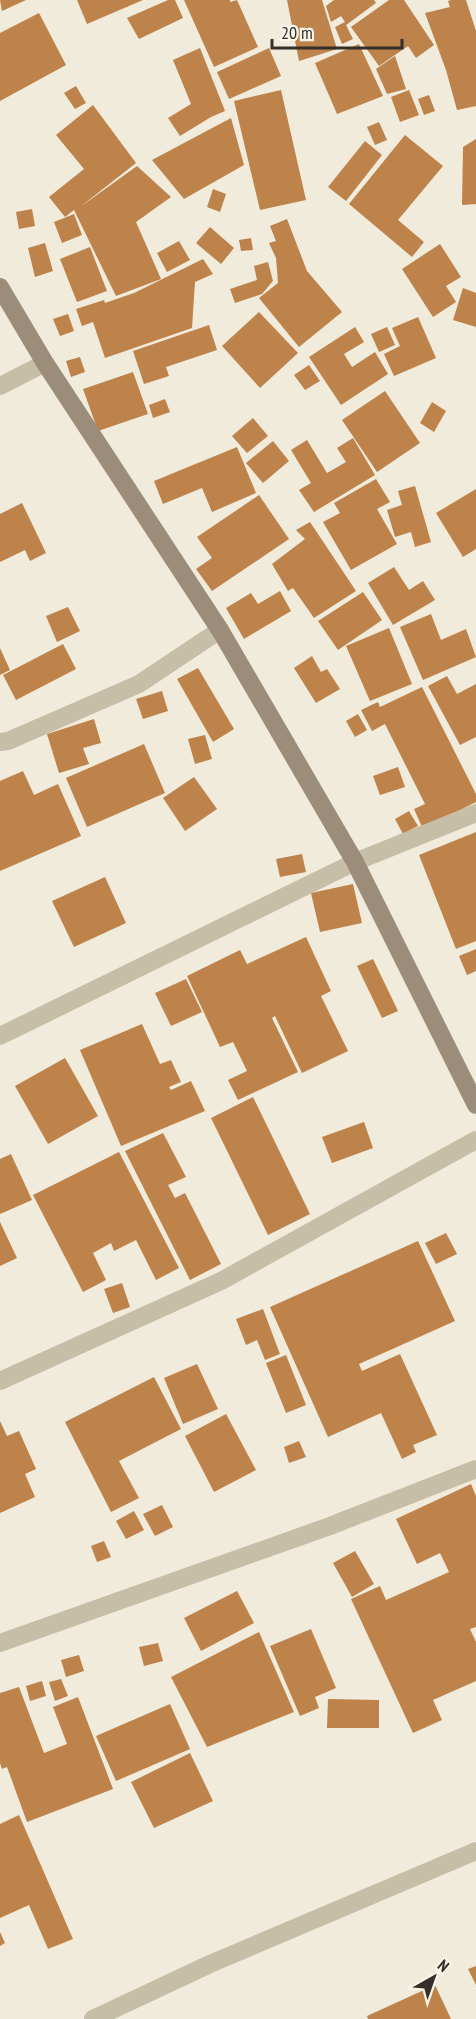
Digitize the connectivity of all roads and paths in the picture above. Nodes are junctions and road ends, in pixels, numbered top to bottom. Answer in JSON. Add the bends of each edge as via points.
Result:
{"nodes":[{"id":1,"x":0,"y":288,"type":"edge"},
{"id":2,"x":45,"y":363,"type":"junction"},
{"id":3,"x":0,"y":386,"type":"edge"},
{"id":4,"x":220,"y":630,"type":"junction"},
{"id":5,"x":0,"y":742,"type":"edge"},
{"id":6,"x":476,"y":813,"type":"edge"},
{"id":7,"x":355,"y":862,"type":"junction"},
{"id":8,"x":0,"y":1036,"type":"edge"},
{"id":9,"x":476,"y":1105,"type":"edge"},
{"id":10,"x":476,"y":1140,"type":"edge"},
{"id":11,"x":0,"y":1382,"type":"edge"},
{"id":12,"x":476,"y":1469,"type":"edge"},
{"id":13,"x":0,"y":1643,"type":"edge"},
{"id":14,"x":476,"y":1851,"type":"edge"},
{"id":15,"x":93,"y":2019,"type":"edge"}],
"edges":[{"from":1,"to":2,"type":"street"},
{"from":2,"to":3,"type":"street"},
{"from":2,"to":4,"type":"street"},
{"from":4,"to":5,"type":"street","via":[[139,684]]},
{"from":4,"to":7,"type":"street"},
{"from":6,"to":7,"type":"street"},
{"from":7,"to":8,"type":"street"},
{"from":7,"to":9,"type":"street"},
{"from":10,"to":11,"type":"street","via":[[221,1281]]},
{"from":12,"to":13,"type":"street","via":[[330,1526]]},
{"from":14,"to":15,"type":"street","via":[[210,1964]]}]}
